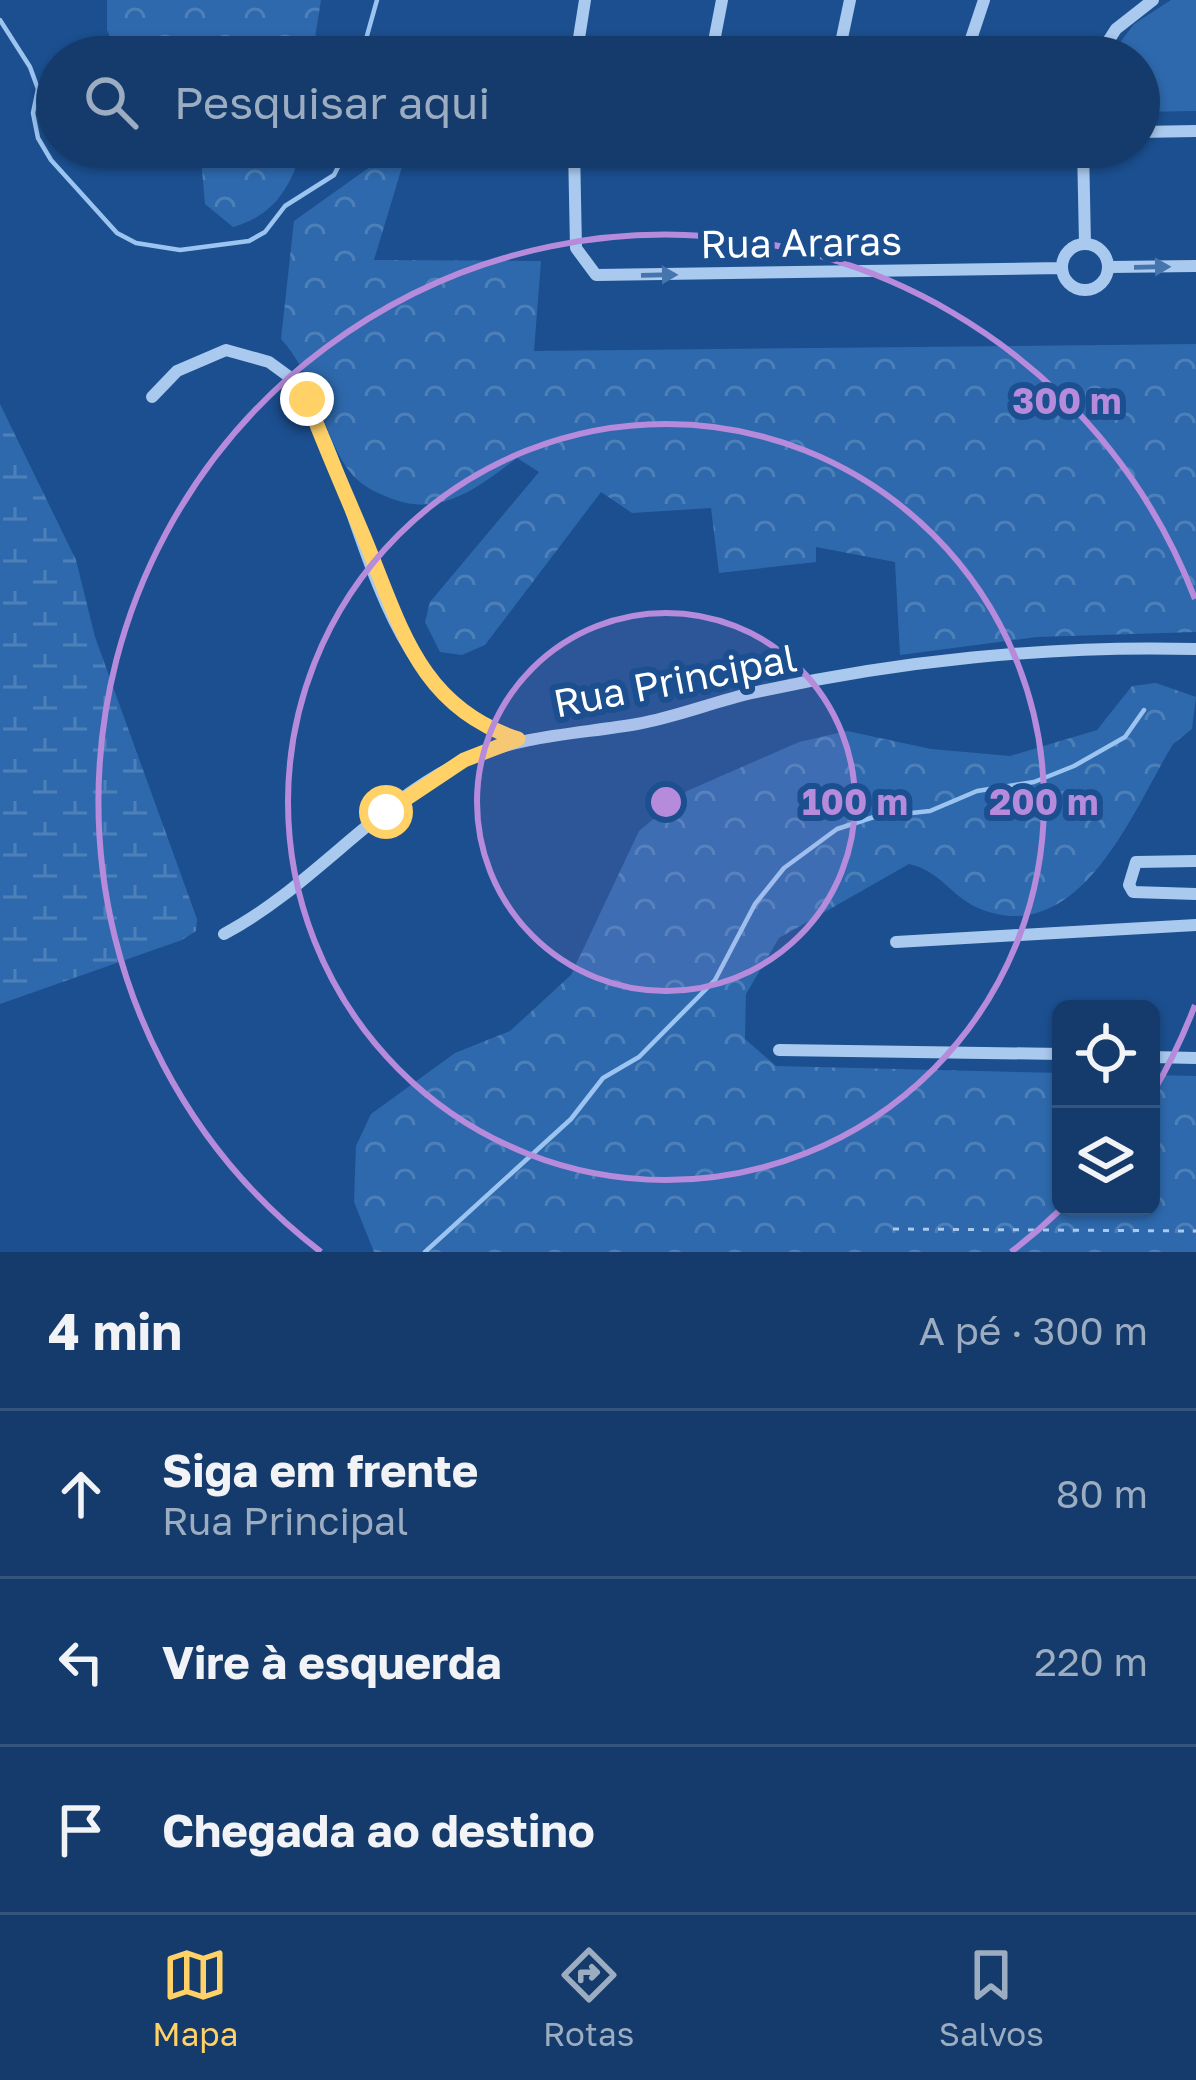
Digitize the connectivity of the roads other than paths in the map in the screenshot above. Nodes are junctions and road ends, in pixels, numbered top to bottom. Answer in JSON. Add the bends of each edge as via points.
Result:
{"nodes":[{"id":1,"x":585,"y":0,"type":"edge"},
{"id":2,"x":722,"y":0,"type":"edge"},
{"id":3,"x":850,"y":0,"type":"edge"},
{"id":4,"x":984,"y":0,"type":"edge"},
{"id":5,"x":1153,"y":0,"type":"edge"},
{"id":6,"x":579,"y":36,"type":"edge"},
{"id":7,"x":715,"y":36,"type":"edge"},
{"id":8,"x":842,"y":36,"type":"edge"},
{"id":9,"x":972,"y":36,"type":"edge"},
{"id":10,"x":1111,"y":36,"type":"edge"},
{"id":11,"x":1196,"y":131,"type":"edge"},
{"id":12,"x":1160,"y":132,"type":"edge"},
{"id":13,"x":574,"y":168,"type":"edge"},
{"id":14,"x":1083,"y":168,"type":"edge"},
{"id":15,"x":1085,"y":244,"type":"junction"},
{"id":16,"x":1196,"y":266,"type":"edge"},
{"id":17,"x":1108,"y":267,"type":"junction"},
{"id":18,"x":1061,"y":268,"type":"junction"},
{"id":19,"x":152,"y":397,"type":"dead end"},
{"id":20,"x":1196,"y":649,"type":"edge"},
{"id":21,"x":518,"y":739,"type":"junction"},
{"id":22,"x":1196,"y":860,"type":"edge"},
{"id":23,"x":1196,"y":894,"type":"edge"},
{"id":24,"x":1196,"y":925,"type":"edge"},
{"id":25,"x":224,"y":934,"type":"dead end"},
{"id":26,"x":896,"y":942,"type":"dead end"},
{"id":27,"x":778,"y":1050,"type":"dead end"},
{"id":28,"x":1052,"y":1054,"type":"edge"},
{"id":29,"x":1160,"y":1057,"type":"edge"},
{"id":30,"x":1196,"y":1058,"type":"edge"}],
"edges":[{"from":1,"to":6,"type":"street"},
{"from":2,"to":7,"type":"street"},
{"from":3,"to":8,"type":"street"},
{"from":4,"to":9,"type":"street"},
{"from":5,"to":10,"type":"street"},
{"from":11,"to":12,"type":"street"},
{"from":13,"to":18,"type":"street","name":"Rua Araras","one_way":true,"via":[[574,228],[585,267],[610,276]]},
{"from":14,"to":15,"type":"street"},
{"from":15,"to":17,"type":"street","via":[[1104,254]]},
{"from":15,"to":18,"type":"street","via":[[1071,248]]},
{"from":17,"to":16,"type":"street","one_way":true},
{"from":17,"to":18,"type":"street","via":[[1103,283],[1089,291],[1067,283]]},
{"from":19,"to":21,"type":"street","via":[[177,371],[226,350],[269,362],[295,380],[402,636],[453,705]]},
{"from":20,"to":21,"type":"street","name":"Rua Principal","via":[[1073,651],[901,669],[753,693],[637,724]]},
{"from":21,"to":25,"type":"street","name":"Rua Principal","via":[[439,776]]},
{"from":22,"to":23,"type":"street","via":[[1139,861],[1129,885],[1133,892]]},
{"from":24,"to":26,"type":"street"},
{"from":27,"to":28,"type":"street"},
{"from":29,"to":30,"type":"street"}]}
